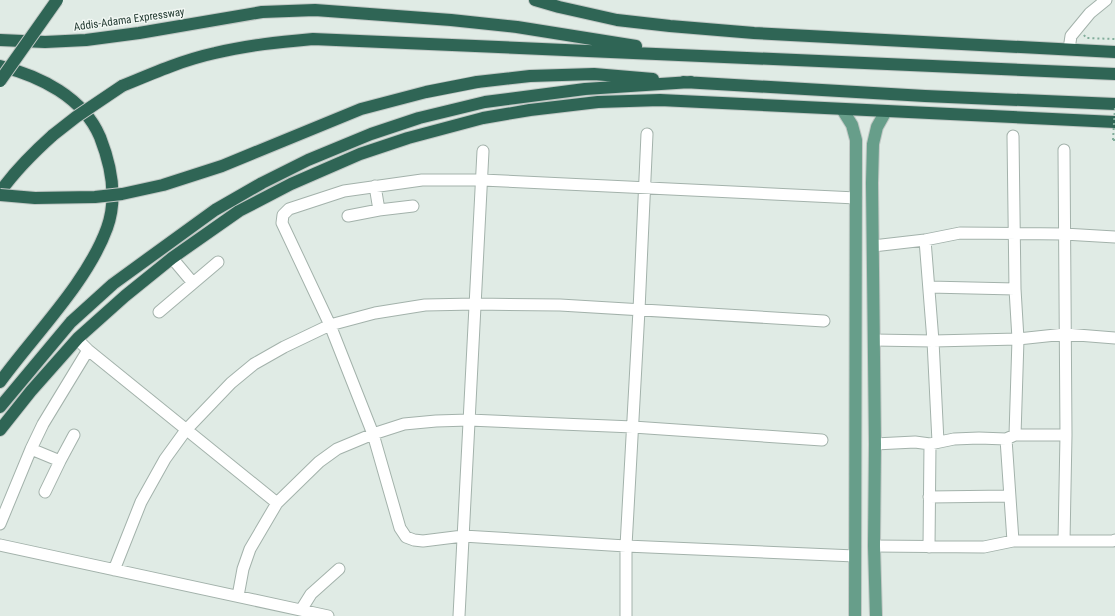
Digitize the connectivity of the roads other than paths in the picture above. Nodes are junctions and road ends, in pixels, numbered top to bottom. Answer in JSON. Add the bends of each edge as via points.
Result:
{"nodes":[{"id":1,"x":57,"y":0,"type":"edge"},
{"id":2,"x":535,"y":0,"type":"edge"},
{"id":3,"x":1091,"y":0,"type":"edge"},
{"id":4,"x":1106,"y":0,"type":"edge"},
{"id":5,"x":1090,"y":13,"type":"junction"},
{"id":6,"x":0,"y":40,"type":"edge"},
{"id":7,"x":1069,"y":49,"type":"junction"},
{"id":8,"x":1115,"y":52,"type":"edge"},
{"id":9,"x":689,"y":55,"type":"junction"},
{"id":10,"x":0,"y":66,"type":"edge"},
{"id":11,"x":1115,"y":74,"type":"edge"},
{"id":12,"x":0,"y":81,"type":"edge"},
{"id":13,"x":691,"y":82,"type":"junction"},
{"id":14,"x":1115,"y":105,"type":"edge"},
{"id":15,"x":842,"y":109,"type":"junction"},
{"id":16,"x":886,"y":111,"type":"junction"},
{"id":17,"x":1115,"y":122,"type":"edge"},
{"id":18,"x":647,"y":134,"type":"dead end"},
{"id":19,"x":1014,"y":136,"type":"dead end"},
{"id":20,"x":1064,"y":150,"type":"dead end"},
{"id":21,"x":484,"y":151,"type":"dead end"},
{"id":22,"x":482,"y":180,"type":"junction"},
{"id":23,"x":375,"y":186,"type":"junction"},
{"id":24,"x":644,"y":188,"type":"junction"},
{"id":25,"x":0,"y":193,"type":"edge"},
{"id":26,"x":856,"y":198,"type":"junction"},
{"id":27,"x":413,"y":206,"type":"dead end"},
{"id":28,"x":379,"y":210,"type":"junction"},
{"id":29,"x":348,"y":216,"type":"dead end"},
{"id":30,"x":1014,"y":234,"type":"junction"},
{"id":31,"x":1064,"y":234,"type":"junction"},
{"id":32,"x":1115,"y":237,"type":"edge"},
{"id":33,"x":925,"y":240,"type":"junction"},
{"id":34,"x":873,"y":246,"type":"junction"},
{"id":35,"x":172,"y":258,"type":"junction"},
{"id":36,"x":218,"y":262,"type":"dead end"},
{"id":37,"x":193,"y":283,"type":"junction"},
{"id":38,"x":929,"y":287,"type":"junction"},
{"id":39,"x":1015,"y":289,"type":"junction"},
{"id":40,"x":475,"y":304,"type":"junction"},
{"id":41,"x":639,"y":310,"type":"junction"},
{"id":42,"x":159,"y":312,"type":"dead end"},
{"id":43,"x":824,"y":321,"type":"dead end"},
{"id":44,"x":330,"y":325,"type":"junction"},
{"id":45,"x":1064,"y":334,"type":"junction"},
{"id":46,"x":1115,"y":338,"type":"edge"},
{"id":47,"x":77,"y":339,"type":"junction"},
{"id":48,"x":1018,"y":339,"type":"junction"},
{"id":49,"x":874,"y":340,"type":"junction"},
{"id":50,"x":933,"y":341,"type":"junction"},
{"id":51,"x":88,"y":350,"type":"junction"},
{"id":52,"x":0,"y":382,"type":"edge"},
{"id":53,"x":0,"y":407,"type":"edge"},
{"id":54,"x":469,"y":420,"type":"junction"},
{"id":55,"x":633,"y":427,"type":"junction"},
{"id":56,"x":0,"y":430,"type":"edge"},
{"id":57,"x":186,"y":430,"type":"junction"},
{"id":58,"x":373,"y":434,"type":"junction"},
{"id":59,"x":74,"y":435,"type":"dead end"},
{"id":60,"x":1066,"y":435,"type":"junction"},
{"id":61,"x":1011,"y":437,"type":"junction"},
{"id":62,"x":822,"y":440,"type":"dead end"},
{"id":63,"x":934,"y":443,"type":"junction"},
{"id":64,"x":875,"y":444,"type":"junction"},
{"id":65,"x":31,"y":449,"type":"junction"},
{"id":66,"x":60,"y":461,"type":"junction"},
{"id":67,"x":45,"y":492,"type":"dead end"},
{"id":68,"x":1010,"y":496,"type":"junction"},
{"id":69,"x":929,"y":497,"type":"junction"},
{"id":70,"x":277,"y":503,"type":"junction"},
{"id":71,"x":0,"y":524,"type":"edge"},
{"id":72,"x":464,"y":536,"type":"junction"},
{"id":73,"x":1115,"y":540,"type":"edge"},
{"id":74,"x":1013,"y":541,"type":"junction"},
{"id":75,"x":1064,"y":541,"type":"junction"},
{"id":76,"x":0,"y":545,"type":"edge"},
{"id":77,"x":626,"y":546,"type":"junction"},
{"id":78,"x":874,"y":546,"type":"junction"},
{"id":79,"x":929,"y":547,"type":"junction"},
{"id":80,"x":855,"y":556,"type":"junction"},
{"id":81,"x":339,"y":569,"type":"dead end"},
{"id":82,"x":114,"y":570,"type":"junction"},
{"id":83,"x":238,"y":596,"type":"junction"},
{"id":84,"x":301,"y":610,"type":"junction"},
{"id":85,"x":328,"y":616,"type":"edge"},
{"id":86,"x":459,"y":616,"type":"edge"},
{"id":87,"x":626,"y":616,"type":"edge"},
{"id":88,"x":855,"y":616,"type":"edge"},
{"id":89,"x":876,"y":616,"type":"edge"}],
"edges":[{"from":1,"to":12,"type":"highway","bridge":true},
{"from":2,"to":7,"type":"highway","via":[[617,20],[670,26],[754,33]]},
{"from":3,"to":5,"type":"street"},
{"from":4,"to":5,"type":"street"},
{"from":5,"to":7,"type":"street","via":[[1071,36]]},
{"from":6,"to":9,"type":"highway","name":"Addis-Adama Expressway","via":[[86,40],[268,12],[315,10],[516,27]]},
{"from":7,"to":8,"type":"highway"},
{"from":9,"to":11,"type":"highway"},
{"from":9,"to":25,"type":"highway","bridge":true,"via":[[313,39],[260,44],[215,53],[175,64],[122,86],[53,135],[9,180]]},
{"from":10,"to":52,"type":"highway","via":[[36,77],[54,87],[86,114],[96,129],[107,155],[112,179],[112,206],[107,228],[89,265]]},
{"from":13,"to":14,"type":"highway"},
{"from":13,"to":25,"type":"highway","bridge":true,"via":[[594,74],[530,76],[477,82],[361,109],[222,166],[163,185],[95,197],[35,198]]},
{"from":13,"to":53,"type":"highway","via":[[586,89],[485,102],[419,118],[371,134],[308,160],[215,210],[113,284],[71,322]]},
{"from":15,"to":16,"type":"highway"},
{"from":15,"to":26,"type":"main road","via":[[852,125],[856,140]]},
{"from":15,"to":35,"type":"highway","via":[[660,100],[598,102],[483,118],[360,154],[291,184],[240,211]]},
{"from":16,"to":17,"type":"highway"},
{"from":16,"to":34,"type":"main road","via":[[877,127],[873,144]]},
{"from":18,"to":24,"type":"street"},
{"from":19,"to":30,"type":"street"},
{"from":20,"to":31,"type":"street"},
{"from":21,"to":22,"type":"street"},
{"from":22,"to":23,"type":"street","via":[[422,180]]},
{"from":22,"to":24,"type":"street"},
{"from":22,"to":40,"type":"street"},
{"from":23,"to":28,"type":"street"},
{"from":23,"to":44,"type":"street","via":[[344,191],[289,209],[283,215],[282,223]]},
{"from":24,"to":26,"type":"street"},
{"from":24,"to":41,"type":"street"},
{"from":26,"to":80,"type":"main road"},
{"from":27,"to":28,"type":"street"},
{"from":28,"to":29,"type":"street"},
{"from":30,"to":31,"type":"street"},
{"from":30,"to":33,"type":"street","via":[[960,233]]},
{"from":30,"to":39,"type":"street"},
{"from":31,"to":32,"type":"street"},
{"from":31,"to":45,"type":"street"},
{"from":33,"to":34,"type":"street"},
{"from":33,"to":38,"type":"street"},
{"from":34,"to":49,"type":"main road"},
{"from":35,"to":37,"type":"street"},
{"from":35,"to":47,"type":"highway"},
{"from":36,"to":37,"type":"street"},
{"from":37,"to":42,"type":"street"},
{"from":38,"to":39,"type":"street"},
{"from":38,"to":50,"type":"street"},
{"from":39,"to":48,"type":"street"},
{"from":40,"to":41,"type":"street","via":[[560,305]]},
{"from":40,"to":44,"type":"street","via":[[425,305],[375,313]]},
{"from":40,"to":54,"type":"street"},
{"from":41,"to":43,"type":"street"},
{"from":41,"to":55,"type":"street"},
{"from":44,"to":57,"type":"street","via":[[254,364],[231,383]]},
{"from":44,"to":58,"type":"street"},
{"from":45,"to":46,"type":"street"},
{"from":45,"to":48,"type":"street"},
{"from":45,"to":60,"type":"street"},
{"from":47,"to":51,"type":"street"},
{"from":47,"to":56,"type":"highway","via":[[31,390]]},
{"from":48,"to":50,"type":"street"},
{"from":48,"to":61,"type":"street"},
{"from":49,"to":50,"type":"street"},
{"from":49,"to":64,"type":"main road"},
{"from":50,"to":63,"type":"street"},
{"from":51,"to":57,"type":"street"},
{"from":51,"to":65,"type":"street","via":[[43,424]]},
{"from":54,"to":55,"type":"street"},
{"from":54,"to":58,"type":"street","via":[[404,424]]},
{"from":54,"to":72,"type":"street"},
{"from":55,"to":62,"type":"street"},
{"from":55,"to":77,"type":"street"},
{"from":57,"to":70,"type":"street"},
{"from":57,"to":82,"type":"street","via":[[165,459],[141,502]]},
{"from":58,"to":70,"type":"street","via":[[337,449],[319,462]]},
{"from":58,"to":72,"type":"street","via":[[400,528],[406,536],[423,541]]},
{"from":59,"to":66,"type":"street"},
{"from":60,"to":61,"type":"street"},
{"from":60,"to":75,"type":"street"},
{"from":61,"to":63,"type":"street","via":[[960,438]]},
{"from":61,"to":68,"type":"street"},
{"from":63,"to":64,"type":"street"},
{"from":63,"to":69,"type":"street"},
{"from":64,"to":78,"type":"main road"},
{"from":65,"to":66,"type":"street"},
{"from":65,"to":71,"type":"street"},
{"from":66,"to":67,"type":"street"},
{"from":68,"to":69,"type":"street"},
{"from":68,"to":74,"type":"street"},
{"from":69,"to":79,"type":"street"},
{"from":70,"to":83,"type":"street","via":[[250,549],[243,568]]},
{"from":72,"to":77,"type":"street"},
{"from":72,"to":86,"type":"street"},
{"from":73,"to":75,"type":"street"},
{"from":74,"to":75,"type":"street"},
{"from":74,"to":79,"type":"street","via":[[984,547]]},
{"from":76,"to":82,"type":"street"},
{"from":77,"to":80,"type":"street"},
{"from":77,"to":87,"type":"street"},
{"from":78,"to":79,"type":"street"},
{"from":78,"to":89,"type":"main road"},
{"from":80,"to":88,"type":"main road"},
{"from":81,"to":84,"type":"street","via":[[311,594]]},
{"from":82,"to":83,"type":"street"},
{"from":83,"to":84,"type":"street"},
{"from":84,"to":85,"type":"street"}]}
